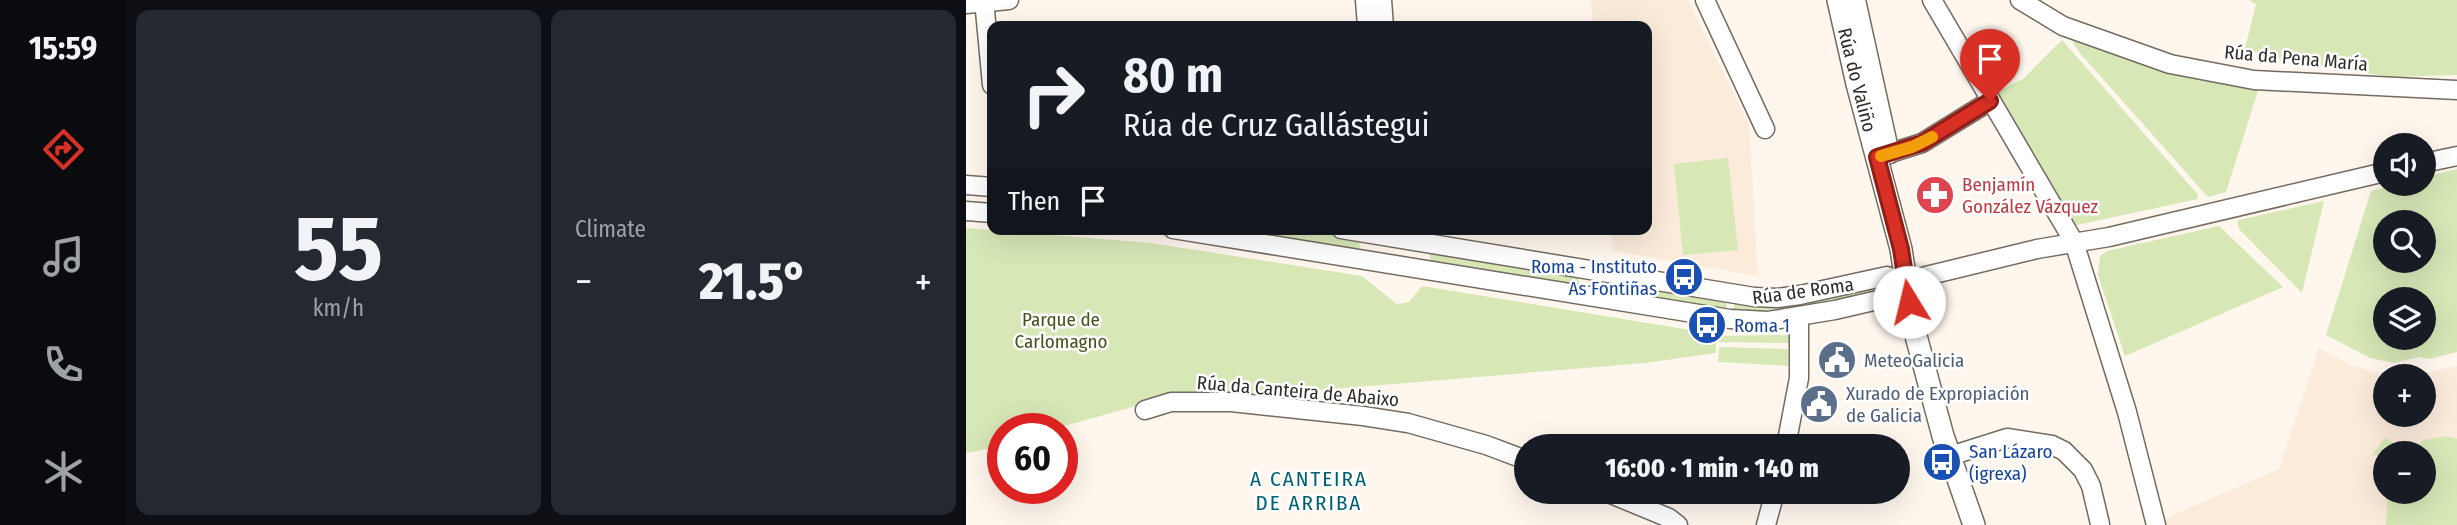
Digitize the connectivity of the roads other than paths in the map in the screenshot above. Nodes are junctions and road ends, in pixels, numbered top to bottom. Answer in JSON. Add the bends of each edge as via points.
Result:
{"nodes":[{"id":1,"x":1009,"y":0,"type":"edge"},
{"id":2,"x":1365,"y":0,"type":"edge"},
{"id":3,"x":1382,"y":0,"type":"edge"},
{"id":4,"x":1705,"y":0,"type":"edge"},
{"id":5,"x":1838,"y":0,"type":"edge"},
{"id":6,"x":1856,"y":0,"type":"edge"},
{"id":7,"x":1931,"y":0,"type":"edge"},
{"id":8,"x":2020,"y":0,"type":"edge"},
{"id":9,"x":984,"y":1,"type":"edge"},
{"id":10,"x":966,"y":4,"type":"edge"},
{"id":11,"x":1367,"y":21,"type":"edge"},
{"id":12,"x":1384,"y":21,"type":"edge"},
{"id":13,"x":987,"y":32,"type":"edge"},
{"id":14,"x":2457,"y":90,"type":"edge"},
{"id":15,"x":1990,"y":101,"type":"junction"},
{"id":16,"x":1765,"y":128,"type":"dead end"},
{"id":17,"x":1883,"y":156,"type":"junction"},
{"id":18,"x":2457,"y":156,"type":"edge"},
{"id":19,"x":2436,"y":160,"type":"edge"},
{"id":20,"x":2373,"y":175,"type":"edge"},
{"id":21,"x":966,"y":185,"type":"edge"},
{"id":22,"x":987,"y":187,"type":"edge"},
{"id":23,"x":966,"y":211,"type":"edge"},
{"id":24,"x":987,"y":213,"type":"edge"},
{"id":25,"x":1211,"y":235,"type":"edge"},
{"id":26,"x":1387,"y":235,"type":"edge"},
{"id":27,"x":1406,"y":235,"type":"edge"},
{"id":28,"x":1412,"y":235,"type":"edge"},
{"id":29,"x":2074,"y":242,"type":"junction"},
{"id":30,"x":1399,"y":265,"type":"junction"},
{"id":31,"x":1907,"y":282,"type":"junction"},
{"id":32,"x":1799,"y":317,"type":"junction"},
{"id":33,"x":1144,"y":410,"type":"dead end"},
{"id":34,"x":1788,"y":434,"type":"edge"},
{"id":35,"x":1514,"y":456,"type":"edge"},
{"id":36,"x":1950,"y":456,"type":"junction"},
{"id":37,"x":1634,"y":504,"type":"edge"},
{"id":38,"x":1772,"y":504,"type":"edge"},
{"id":39,"x":2100,"y":524,"type":"edge"},
{"id":40,"x":1678,"y":525,"type":"edge"},
{"id":41,"x":1766,"y":525,"type":"edge"},
{"id":42,"x":1974,"y":525,"type":"edge"},
{"id":43,"x":2156,"y":525,"type":"edge"}],
"edges":[{"from":1,"to":9,"type":"street"},
{"from":2,"to":11,"type":"street"},
{"from":3,"to":12,"type":"street"},
{"from":4,"to":16,"type":"street"},
{"from":5,"to":17,"type":"main road","name":"Rúa do Valiño"},
{"from":6,"to":17,"type":"street","name":"Rúa do Valiño"},
{"from":7,"to":15,"type":"street"},
{"from":8,"to":14,"type":"street","name":"Rúa da Pena María","via":[[2063,26],[2170,64],[2254,79]]},
{"from":9,"to":10,"type":"street"},
{"from":9,"to":13,"type":"street"},
{"from":15,"to":17,"type":"street","via":[[1922,143]]},
{"from":15,"to":29,"type":"street"},
{"from":17,"to":31,"type":"main road","name":"Rúa do Valiño"},
{"from":18,"to":19,"type":"street"},
{"from":20,"to":29,"type":"street"},
{"from":21,"to":22,"type":"street"},
{"from":23,"to":24,"type":"street"},
{"from":25,"to":30,"type":"street","name":"Rúa de Roma"},
{"from":26,"to":30,"type":"street","via":[[1391,257]]},
{"from":27,"to":30,"type":"street","via":[[1408,247]]},
{"from":28,"to":31,"type":"street","name":"Rúa de Roma","via":[[1754,297],[1800,295],[1887,276]]},
{"from":29,"to":31,"type":"street"},
{"from":29,"to":43,"type":"street","via":[[2127,412]]},
{"from":30,"to":32,"type":"street","name":"Rúa de Roma","via":[[1730,319]]},
{"from":31,"to":32,"type":"street","name":"Rúa de Roma","via":[[1891,297]]},
{"from":31,"to":36,"type":"main road","name":"Rúa do Valiño","via":[[1912,321]]},
{"from":32,"to":34,"type":"street","via":[[1799,377]]},
{"from":33,"to":35,"type":"street","name":"Rúa da Canteira de Abaixo","via":[[1171,402],[1231,402],[1363,416],[1408,423]]},
{"from":36,"to":39,"type":"street","via":[[2007,438],[2052,445],[2083,471]]},
{"from":36,"to":42,"type":"main road","name":"Rúa do Valiño"},
{"from":37,"to":40,"type":"street"},
{"from":38,"to":41,"type":"street"}]}
